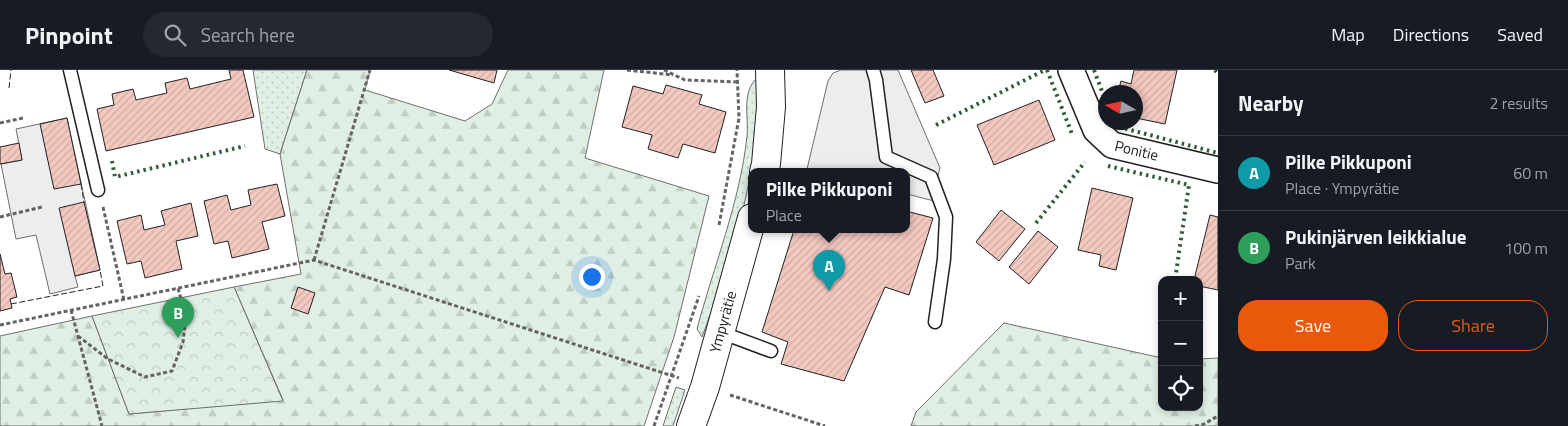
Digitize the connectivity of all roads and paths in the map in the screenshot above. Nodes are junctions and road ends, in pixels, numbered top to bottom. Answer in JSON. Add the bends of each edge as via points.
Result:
{"nodes":[{"id":1,"x":70,"y":70,"type":"edge"},
{"id":2,"x":370,"y":70,"type":"edge"},
{"id":3,"x":627,"y":70,"type":"edge"},
{"id":4,"x":664,"y":70,"type":"edge"},
{"id":5,"x":737,"y":70,"type":"edge"},
{"id":6,"x":770,"y":70,"type":"edge"},
{"id":7,"x":873,"y":70,"type":"edge"},
{"id":8,"x":1071,"y":70,"type":"edge"},
{"id":9,"x":676,"y":76,"type":"junction"},
{"id":10,"x":738,"y":82,"type":"junction"},
{"id":11,"x":23,"y":118,"type":"dead end"},
{"id":12,"x":0,"y":123,"type":"edge"},
{"id":13,"x":765,"y":168,"type":"edge"},
{"id":14,"x":910,"y":168,"type":"edge"},
{"id":15,"x":910,"y":168,"type":"edge"},
{"id":16,"x":1218,"y":170,"type":"edge"},
{"id":17,"x":98,"y":190,"type":"joint"},
{"id":18,"x":42,"y":207,"type":"dead end"},
{"id":19,"x":0,"y":217,"type":"edge"},
{"id":20,"x":718,"y":229,"type":"dead end"},
{"id":21,"x":748,"y":232,"type":"edge"},
{"id":22,"x":314,"y":260,"type":"junction"},
{"id":23,"x":178,"y":288,"type":"junction"},
{"id":24,"x":700,"y":293,"type":"dead end"},
{"id":25,"x":124,"y":300,"type":"junction"},
{"id":26,"x":70,"y":310,"type":"junction"},
{"id":27,"x":935,"y":322,"type":"dead end"},
{"id":28,"x":0,"y":325,"type":"edge"},
{"id":29,"x":720,"y":332,"type":"junction"},
{"id":30,"x":78,"y":336,"type":"junction"},
{"id":31,"x":771,"y":352,"type":"dead end"},
{"id":32,"x":671,"y":376,"type":"junction"},
{"id":33,"x":705,"y":387,"type":"junction"},
{"id":34,"x":1218,"y":416,"type":"edge"},
{"id":35,"x":102,"y":426,"type":"edge"},
{"id":36,"x":654,"y":426,"type":"edge"},
{"id":37,"x":691,"y":426,"type":"edge"},
{"id":38,"x":825,"y":426,"type":"edge"},
{"id":39,"x":1194,"y":426,"type":"edge"}],
"edges":[{"from":1,"to":17,"type":"lane"},
{"from":2,"to":22,"type":"path"},
{"from":3,"to":9,"type":"path"},
{"from":4,"to":9,"type":"path"},
{"from":5,"to":10,"type":"path"},
{"from":6,"to":13,"type":"street","via":[[771,107]]},
{"from":7,"to":15,"type":"lane","via":[[886,157]]},
{"from":8,"to":16,"type":"street","name":"Ponitie","via":[[1096,130],[1112,145]]},
{"from":9,"to":10,"type":"path","via":[[685,80]]},
{"from":10,"to":20,"type":"path","via":[[739,118]]},
{"from":11,"to":12,"type":"path"},
{"from":14,"to":27,"type":"lane","via":[[931,178],[946,217]]},
{"from":17,"to":25,"type":"path"},
{"from":18,"to":19,"type":"path"},
{"from":21,"to":29,"type":"street","name":"Ympyrätie"},
{"from":22,"to":23,"type":"path"},
{"from":22,"to":32,"type":"path"},
{"from":23,"to":25,"type":"path"},
{"from":23,"to":30,"type":"path","via":[[186,317],[184,342],[172,371],[145,377],[108,359]]},
{"from":24,"to":32,"type":"path"},
{"from":25,"to":26,"type":"path"},
{"from":26,"to":28,"type":"path"},
{"from":26,"to":30,"type":"path"},
{"from":29,"to":31,"type":"lane"},
{"from":29,"to":33,"type":"street","name":"Ympyrätie"},
{"from":30,"to":35,"type":"path"},
{"from":32,"to":33,"type":"path"},
{"from":32,"to":36,"type":"path"},
{"from":33,"to":37,"type":"street","name":"Ympyrätie"},
{"from":33,"to":38,"type":"path"},
{"from":34,"to":39,"type":"path"}]}
